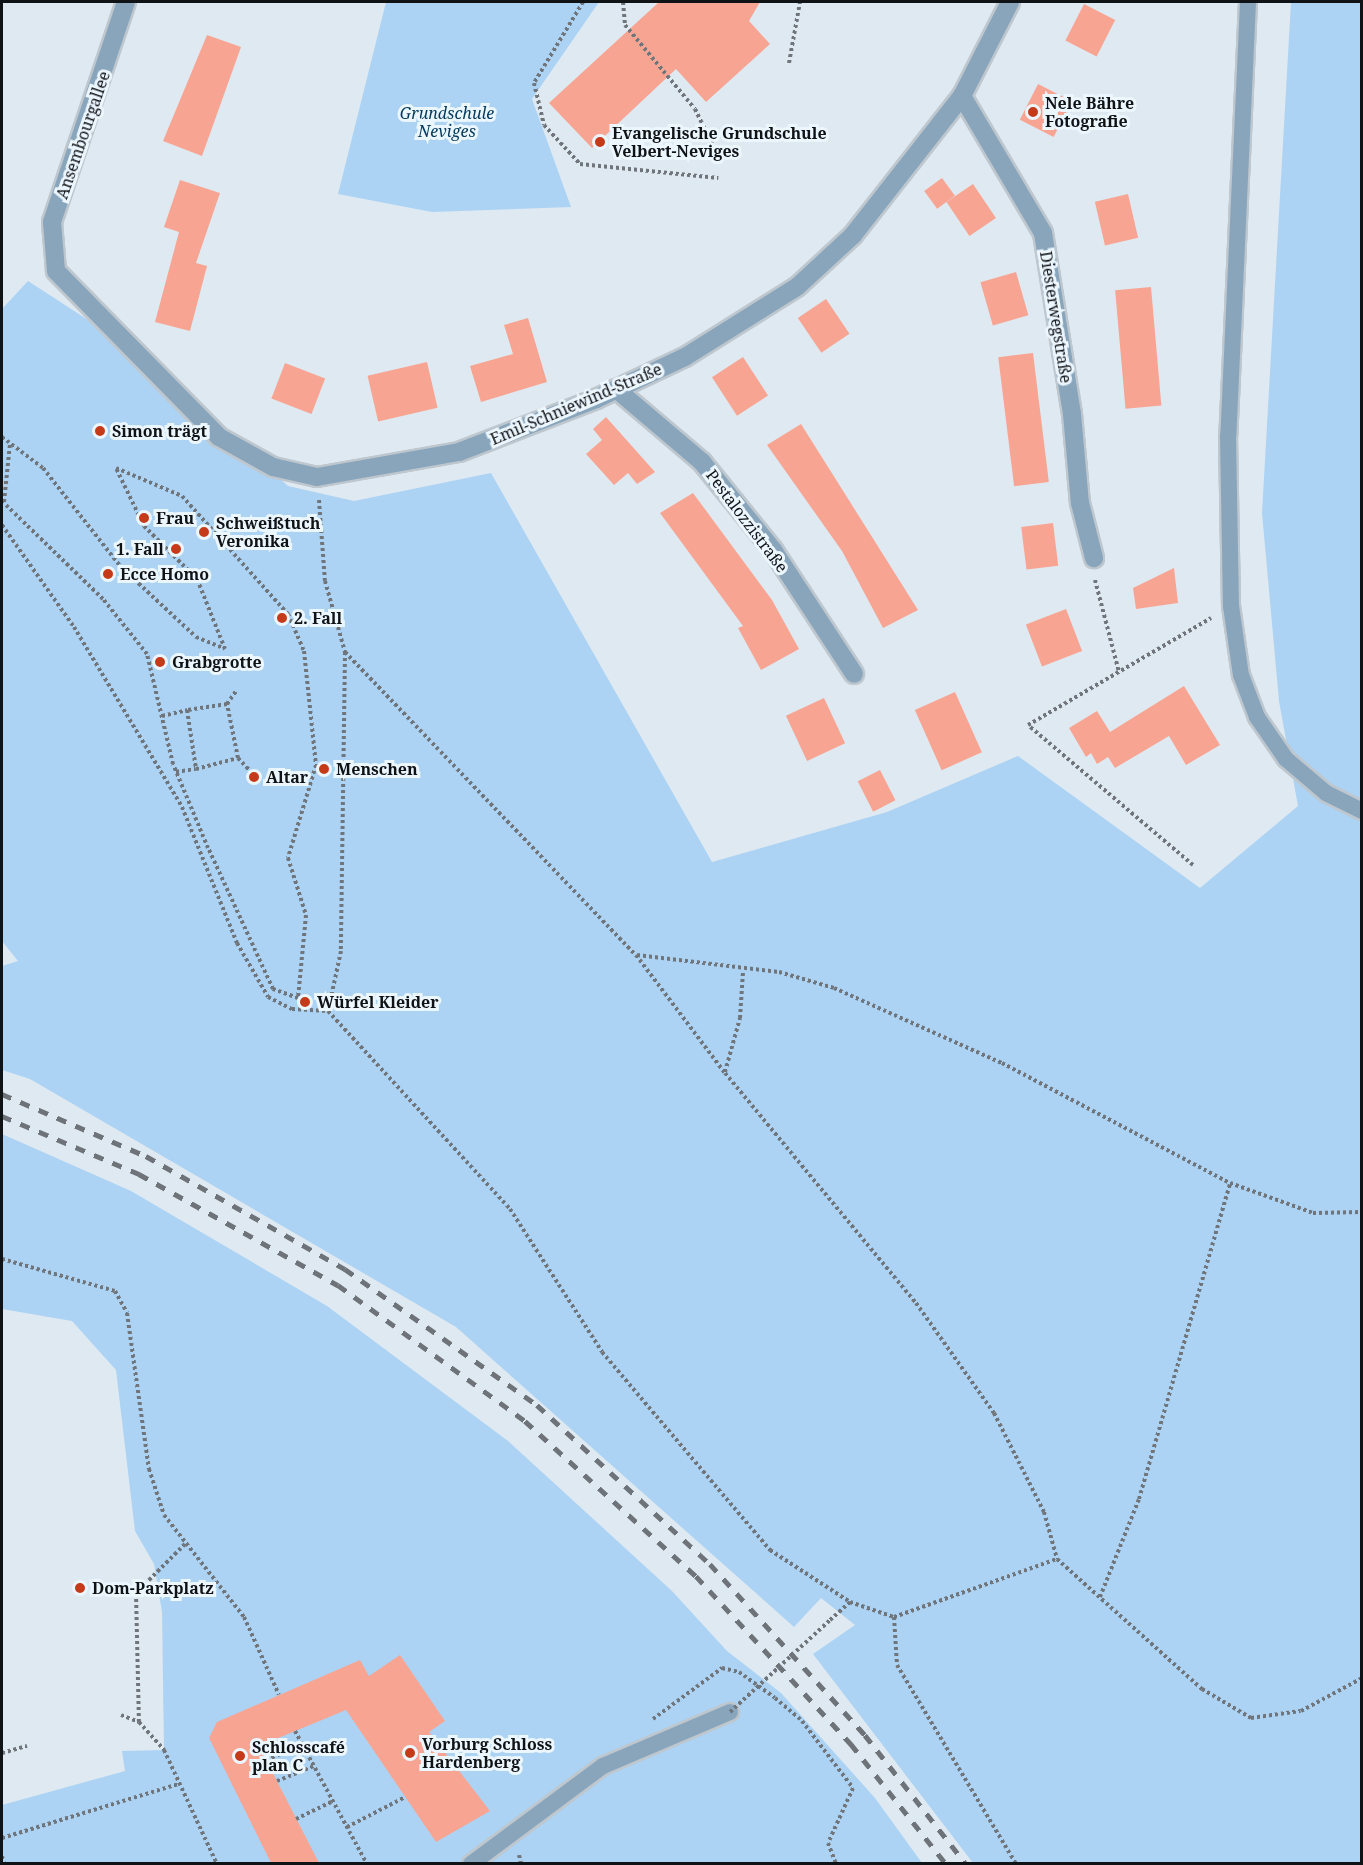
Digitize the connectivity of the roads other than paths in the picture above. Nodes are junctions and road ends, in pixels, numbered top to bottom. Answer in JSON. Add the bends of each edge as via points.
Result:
{"nodes":[{"id":1,"x":126,"y":2,"type":"edge"},
{"id":2,"x":1010,"y":2,"type":"edge"},
{"id":3,"x":1248,"y":2,"type":"edge"},
{"id":4,"x":962,"y":96,"type":"junction"},
{"id":5,"x":56,"y":271,"type":"joint"},
{"id":6,"x":616,"y":389,"type":"junction"},
{"id":7,"x":1094,"y":558,"type":"road end"},
{"id":8,"x":854,"y":674,"type":"dead end"},
{"id":9,"x":1362,"y":811,"type":"edge"},
{"id":10,"x":730,"y":1713,"type":"road end"},
{"id":11,"x":471,"y":1863,"type":"edge"}],
"edges":[{"from":1,"to":5,"type":"street","name":"Ansembourgallee","via":[[52,222]]},
{"from":2,"to":4,"type":"street","name":"Emil-Schniewind-Straße"},
{"from":3,"to":9,"type":"lane","via":[[1228,436],[1231,606],[1241,675],[1257,717],[1286,759],[1326,793]]},
{"from":4,"to":6,"type":"street","name":"Emil-Schniewind-Straße","via":[[853,235],[798,286],[685,357]]},
{"from":4,"to":7,"type":"street","name":"Diesterwegstraße","via":[[1043,233],[1072,414],[1080,503]]},
{"from":5,"to":6,"type":"street","name":"Emil-Schniewind-Straße","via":[[219,437],[273,467],[317,477],[459,452]]},
{"from":6,"to":8,"type":"street","name":"Pestalozzistraße","via":[[702,462],[773,550]]},
{"from":10,"to":11,"type":"lane","via":[[603,1766]]}]}
